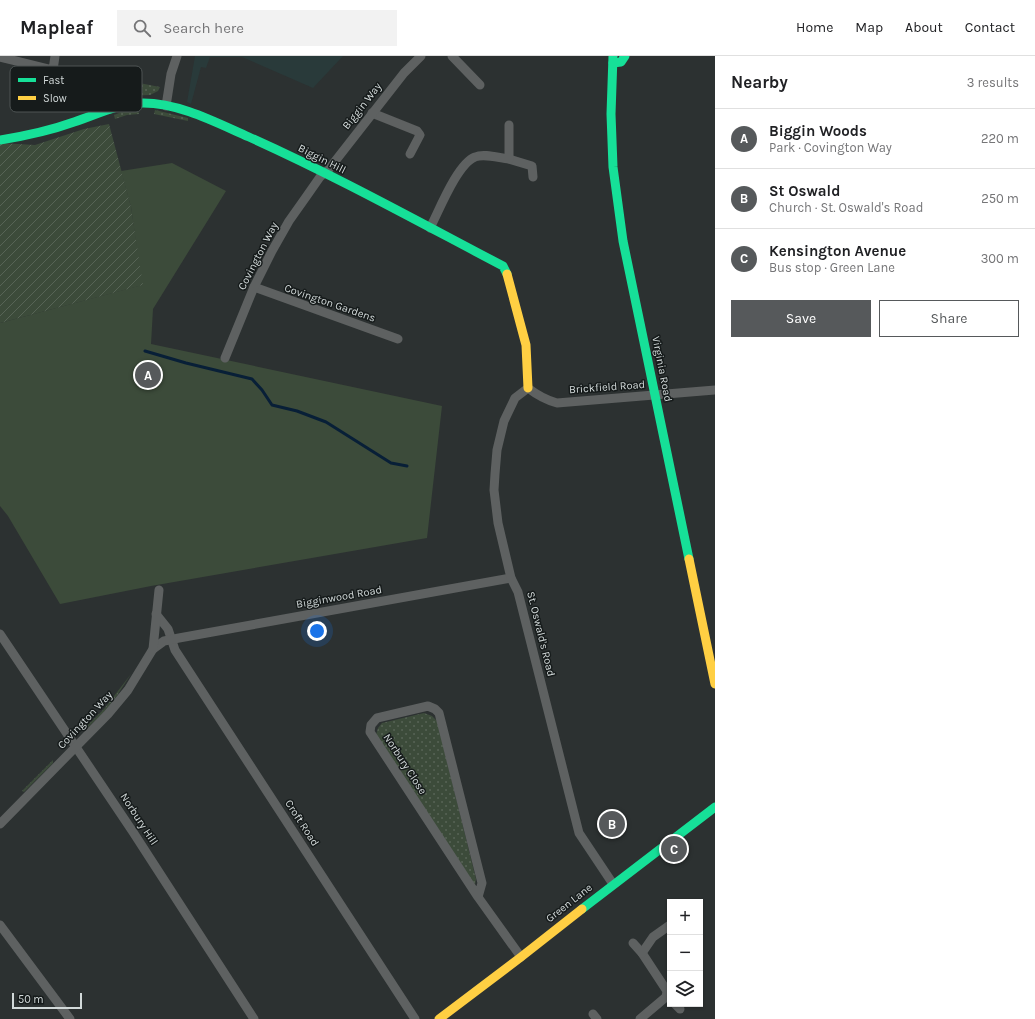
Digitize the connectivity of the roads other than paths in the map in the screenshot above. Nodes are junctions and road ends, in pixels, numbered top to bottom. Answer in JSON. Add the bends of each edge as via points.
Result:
{"nodes":[{"id":1,"x":0,"y":56,"type":"edge"},
{"id":2,"x":55,"y":56,"type":"edge"},
{"id":3,"x":177,"y":56,"type":"edge"},
{"id":4,"x":421,"y":56,"type":"edge"},
{"id":5,"x":452,"y":56,"type":"edge"},
{"id":6,"x":625,"y":56,"type":"edge"},
{"id":7,"x":613,"y":60,"type":"edge"},
{"id":8,"x":38,"y":66,"type":"edge"},
{"id":9,"x":54,"y":66,"type":"edge"},
{"id":10,"x":480,"y":85,"type":"dead end"},
{"id":11,"x":142,"y":103,"type":"edge"},
{"id":12,"x":166,"y":106,"type":"junction"},
{"id":13,"x":103,"y":112,"type":"edge"},
{"id":14,"x":372,"y":113,"type":"junction"},
{"id":15,"x":509,"y":126,"type":"dead end"},
{"id":16,"x":0,"y":140,"type":"edge"},
{"id":17,"x":410,"y":154,"type":"dead end"},
{"id":18,"x":509,"y":160,"type":"junction"},
{"id":19,"x":325,"y":173,"type":"junction"},
{"id":20,"x":533,"y":177,"type":"dead end"},
{"id":21,"x":430,"y":228,"type":"junction"},
{"id":22,"x":254,"y":288,"type":"junction"},
{"id":23,"x":398,"y":339,"type":"dead end"},
{"id":24,"x":225,"y":358,"type":"dead end"},
{"id":25,"x":528,"y":388,"type":"junction"},
{"id":26,"x":715,"y":390,"type":"edge"},
{"id":27,"x":655,"y":395,"type":"junction"},
{"id":28,"x":511,"y":578,"type":"junction"},
{"id":29,"x":159,"y":590,"type":"dead end"},
{"id":30,"x":156,"y":614,"type":"junction"},
{"id":31,"x":0,"y":634,"type":"edge"},
{"id":32,"x":171,"y":639,"type":"junction"},
{"id":33,"x":153,"y":649,"type":"junction"},
{"id":34,"x":715,"y":684,"type":"edge"},
{"id":35,"x":76,"y":747,"type":"junction"},
{"id":36,"x":715,"y":806,"type":"edge"},
{"id":37,"x":0,"y":824,"type":"edge"},
{"id":38,"x":613,"y":884,"type":"junction"},
{"id":39,"x":478,"y":897,"type":"junction"},
{"id":40,"x":0,"y":924,"type":"edge"},
{"id":41,"x":667,"y":927,"type":"edge"},
{"id":42,"x":633,"y":943,"type":"dead end"},
{"id":43,"x":642,"y":953,"type":"junction"},
{"id":44,"x":521,"y":957,"type":"junction"},
{"id":45,"x":667,"y":994,"type":"edge"},
{"id":46,"x":667,"y":999,"type":"edge"},
{"id":47,"x":70,"y":1019,"type":"edge"},
{"id":48,"x":254,"y":1019,"type":"edge"},
{"id":49,"x":415,"y":1019,"type":"edge"},
{"id":50,"x":439,"y":1019,"type":"edge"},
{"id":51,"x":640,"y":1019,"type":"edge"}],
"edges":[{"from":1,"to":8,"type":"street"},
{"from":2,"to":9,"type":"street"},
{"from":3,"to":12,"type":"street"},
{"from":4,"to":14,"type":"street","name":"Biggin Way"},
{"from":5,"to":10,"type":"street"},
{"from":6,"to":7,"type":"street","via":[[622,62]]},
{"from":7,"to":27,"type":"street","name":"Virginia Road","via":[[612,139],[617,204]]},
{"from":11,"to":12,"type":"street","name":"Biggin Hill"},
{"from":12,"to":19,"type":"street","name":"Biggin Hill","via":[[195,113]]},
{"from":13,"to":16,"type":"street","name":"Biggin Hill","via":[[30,135]]},
{"from":14,"to":17,"type":"street","via":[[420,135]]},
{"from":14,"to":19,"type":"street","name":"Biggin Way"},
{"from":15,"to":18,"type":"street"},
{"from":18,"to":20,"type":"street","via":[[532,166]]},
{"from":18,"to":21,"type":"street","via":[[481,156],[474,157],[468,162],[456,177]]},
{"from":19,"to":21,"type":"street","name":"Biggin Hill"},
{"from":19,"to":22,"type":"street","name":"Covington Way","via":[[289,221]]},
{"from":21,"to":25,"type":"street","name":"Biggin Hill","via":[[505,268],[526,345]]},
{"from":22,"to":23,"type":"street","name":"Covington Gardens"},
{"from":22,"to":24,"type":"street","name":"Covington Way"},
{"from":25,"to":27,"type":"street","name":"Brickfield Road","via":[[537,395],[557,403]]},
{"from":25,"to":28,"type":"street","name":"St. Oswald's Road","via":[[515,398],[509,408],[495,461],[496,507]]},
{"from":26,"to":27,"type":"street","name":"Brickfield Road"},
{"from":27,"to":34,"type":"street","name":"Virginia Road"},
{"from":28,"to":32,"type":"street","name":"Bigginwood Road"},
{"from":28,"to":38,"type":"street","name":"St. Oswald's Road","via":[[518,592],[578,833]]},
{"from":29,"to":30,"type":"street","name":"Covington Way"},
{"from":30,"to":32,"type":"street","name":"Croft Road","via":[[168,629]]},
{"from":30,"to":33,"type":"street","name":"Covington Way"},
{"from":31,"to":35,"type":"street","name":"Norbury Hill"},
{"from":32,"to":33,"type":"street","name":"Bigginwood Road"},
{"from":32,"to":49,"type":"street","name":"Croft Road","via":[[175,650]]},
{"from":33,"to":35,"type":"street","name":"Covington Way","via":[[124,695]]},
{"from":35,"to":37,"type":"street","name":"Covington Way"},
{"from":35,"to":48,"type":"street","name":"Norbury Hill"},
{"from":36,"to":38,"type":"street","name":"Green Lane"},
{"from":38,"to":44,"type":"street","name":"Green Lane"},
{"from":39,"to":39,"type":"street","name":"Norbury Close","via":[[482,884],[439,713],[428,706],[377,718],[371,725],[370,732]]},
{"from":39,"to":44,"type":"street","name":"Norbury Close"},
{"from":40,"to":47,"type":"street"},
{"from":41,"to":43,"type":"street","via":[[653,937]]},
{"from":42,"to":43,"type":"street"},
{"from":43,"to":45,"type":"street"},
{"from":44,"to":50,"type":"street","name":"Green Lane"},
{"from":46,"to":51,"type":"street"}]}
